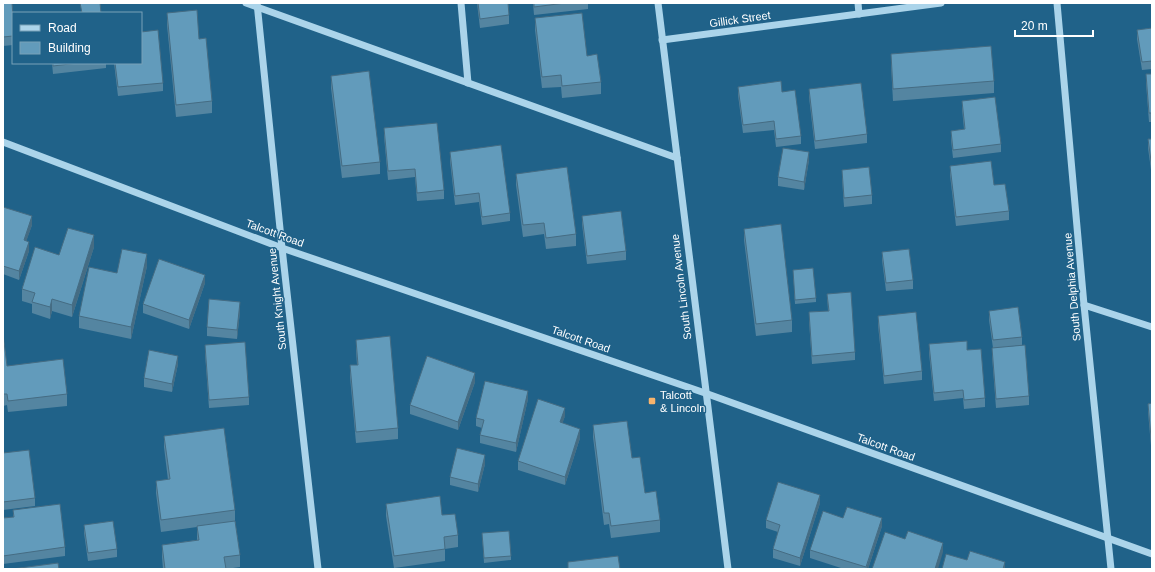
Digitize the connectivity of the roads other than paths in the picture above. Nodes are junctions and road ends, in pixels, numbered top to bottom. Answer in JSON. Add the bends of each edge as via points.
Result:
{"nodes":[{"id":1,"x":246,"y":3,"type":"edge"},
{"id":2,"x":461,"y":3,"type":"edge"},
{"id":3,"x":658,"y":3,"type":"edge"},
{"id":4,"x":858,"y":3,"type":"edge"},
{"id":5,"x":941,"y":3,"type":"edge"},
{"id":6,"x":1057,"y":3,"type":"edge"},
{"id":7,"x":258,"y":5,"type":"edge"},
{"id":8,"x":859,"y":14,"type":"junction"},
{"id":9,"x":662,"y":40,"type":"junction"},
{"id":10,"x":468,"y":83,"type":"junction"},
{"id":11,"x":3,"y":142,"type":"edge"},
{"id":12,"x":677,"y":158,"type":"junction"},
{"id":13,"x":282,"y":248,"type":"junction"},
{"id":14,"x":1084,"y":305,"type":"junction"},
{"id":15,"x":1152,"y":327,"type":"edge"},
{"id":16,"x":705,"y":393,"type":"junction"},
{"id":17,"x":1109,"y":540,"type":"junction"},
{"id":18,"x":1152,"y":554,"type":"edge"},
{"id":19,"x":318,"y":569,"type":"edge"},
{"id":20,"x":728,"y":569,"type":"edge"},
{"id":21,"x":1111,"y":569,"type":"edge"}],
"edges":[{"from":1,"to":7,"type":"street"},
{"from":2,"to":10,"type":"street"},
{"from":3,"to":9,"type":"street","name":"South Lincoln Avenue"},
{"from":4,"to":8,"type":"street"},
{"from":5,"to":8,"type":"street","name":"Gillick Street"},
{"from":6,"to":14,"type":"street","name":"South Delphia Avenue"},
{"from":7,"to":10,"type":"street"},
{"from":7,"to":13,"type":"street","name":"South Knight Avenue"},
{"from":8,"to":9,"type":"street","name":"Gillick Street"},
{"from":9,"to":12,"type":"street","name":"South Lincoln Avenue"},
{"from":10,"to":12,"type":"street"},
{"from":11,"to":13,"type":"street","name":"Talcott Road"},
{"from":12,"to":16,"type":"street","name":"South Lincoln Avenue"},
{"from":13,"to":16,"type":"street","name":"Talcott Road"},
{"from":13,"to":19,"type":"street","name":"South Knight Avenue"},
{"from":14,"to":15,"type":"street"},
{"from":14,"to":17,"type":"street","name":"South Delphia Avenue"},
{"from":16,"to":17,"type":"street","name":"Talcott Road"},
{"from":16,"to":20,"type":"street","name":"South Lincoln Avenue"},
{"from":17,"to":18,"type":"street","name":"Talcott Road"},
{"from":17,"to":21,"type":"street","name":"South Delphia Avenue"}]}
